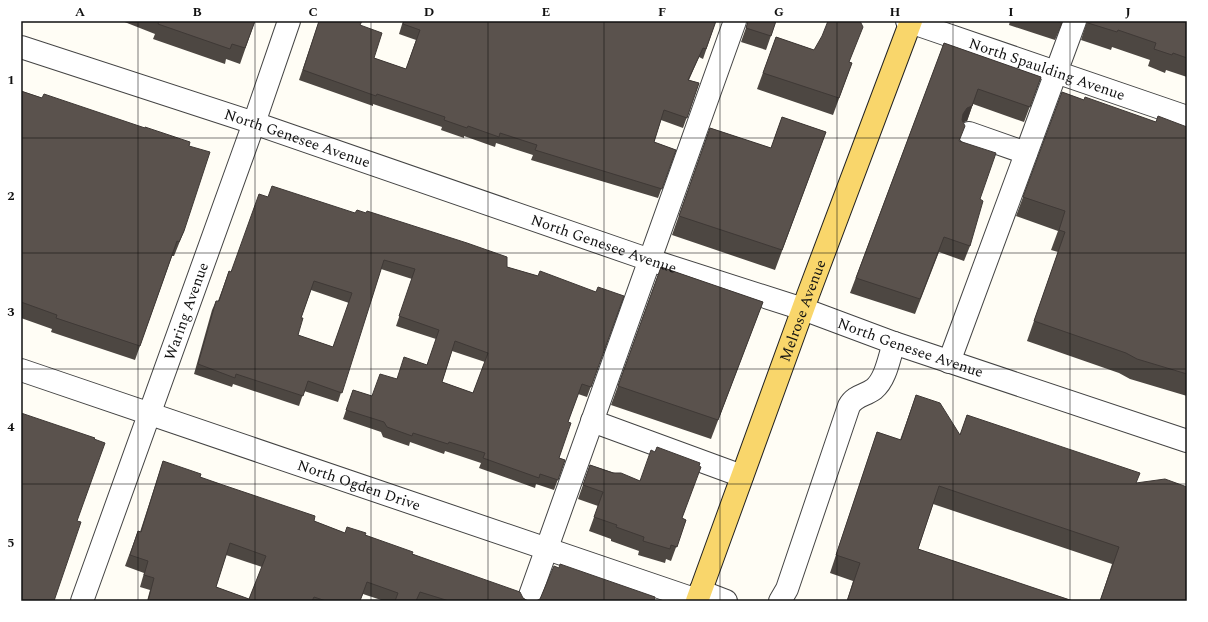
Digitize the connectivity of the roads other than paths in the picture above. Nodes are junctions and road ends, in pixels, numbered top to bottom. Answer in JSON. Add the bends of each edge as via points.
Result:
{"nodes":[{"id":1,"x":289,"y":21,"type":"edge"},
{"id":2,"x":735,"y":21,"type":"edge"},
{"id":3,"x":909,"y":21,"type":"edge"},
{"id":4,"x":1075,"y":21,"type":"edge"},
{"id":5,"x":21,"y":47,"type":"edge"},
{"id":6,"x":1056,"y":72,"type":"junction"},
{"id":7,"x":1187,"y":117,"type":"edge"},
{"id":8,"x":254,"y":124,"type":"junction"},
{"id":9,"x":969,"y":133,"type":"dead end"},
{"id":10,"x":1026,"y":153,"type":"junction"},
{"id":11,"x":650,"y":260,"type":"junction"},
{"id":12,"x":803,"y":309,"type":"junction"},
{"id":13,"x":894,"y":343,"type":"junction"},
{"id":14,"x":949,"y":362,"type":"junction"},
{"id":15,"x":21,"y":370,"type":"edge"},
{"id":16,"x":149,"y":413,"type":"junction"},
{"id":17,"x":592,"y":421,"type":"junction"},
{"id":18,"x":1187,"y":441,"type":"edge"},
{"id":19,"x":742,"y":476,"type":"junction"},
{"id":20,"x":547,"y":548,"type":"junction"},
{"id":21,"x":698,"y":597,"type":"edge"},
{"id":22,"x":82,"y":601,"type":"edge"},
{"id":23,"x":528,"y":601,"type":"edge"},
{"id":24,"x":726,"y":601,"type":"edge"},
{"id":25,"x":780,"y":601,"type":"edge"}],
"edges":[{"from":1,"to":8,"type":"street","name":"Waring Avenue"},
{"from":2,"to":11,"type":"street"},
{"from":3,"to":6,"type":"street","name":"North Spaulding Avenue"},
{"from":3,"to":12,"type":"main road","name":"Melrose Avenue"},
{"from":4,"to":6,"type":"street"},
{"from":5,"to":8,"type":"street","name":"North Genesee Avenue"},
{"from":6,"to":7,"type":"street","name":"North Spaulding Avenue"},
{"from":6,"to":10,"type":"street"},
{"from":8,"to":11,"type":"street","name":"North Genesee Avenue"},
{"from":8,"to":16,"type":"street","name":"Waring Avenue"},
{"from":9,"to":10,"type":"street"},
{"from":10,"to":14,"type":"street"},
{"from":11,"to":12,"type":"street","name":"North Genesee Avenue"},
{"from":11,"to":17,"type":"street"},
{"from":12,"to":13,"type":"street","name":"North Genesee Avenue"},
{"from":12,"to":19,"type":"main road","name":"Melrose Avenue"},
{"from":13,"to":14,"type":"street","name":"North Genesee Avenue"},
{"from":13,"to":25,"type":"street","via":[[878,384],[871,391],[856,397],[849,406],[787,589]]},
{"from":14,"to":18,"type":"street","name":"North Genesee Avenue"},
{"from":15,"to":16,"type":"street","name":"North Ogden Drive"},
{"from":16,"to":20,"type":"street","name":"North Ogden Drive"},
{"from":16,"to":22,"type":"street","name":"Waring Avenue"},
{"from":17,"to":19,"type":"street"},
{"from":17,"to":20,"type":"street"},
{"from":19,"to":21,"type":"main road","name":"Melrose Avenue"},
{"from":20,"to":21,"type":"street","name":"North Ogden Drive"},
{"from":20,"to":23,"type":"street"},
{"from":21,"to":24,"type":"street","name":"North Ogden Drive"}]}
